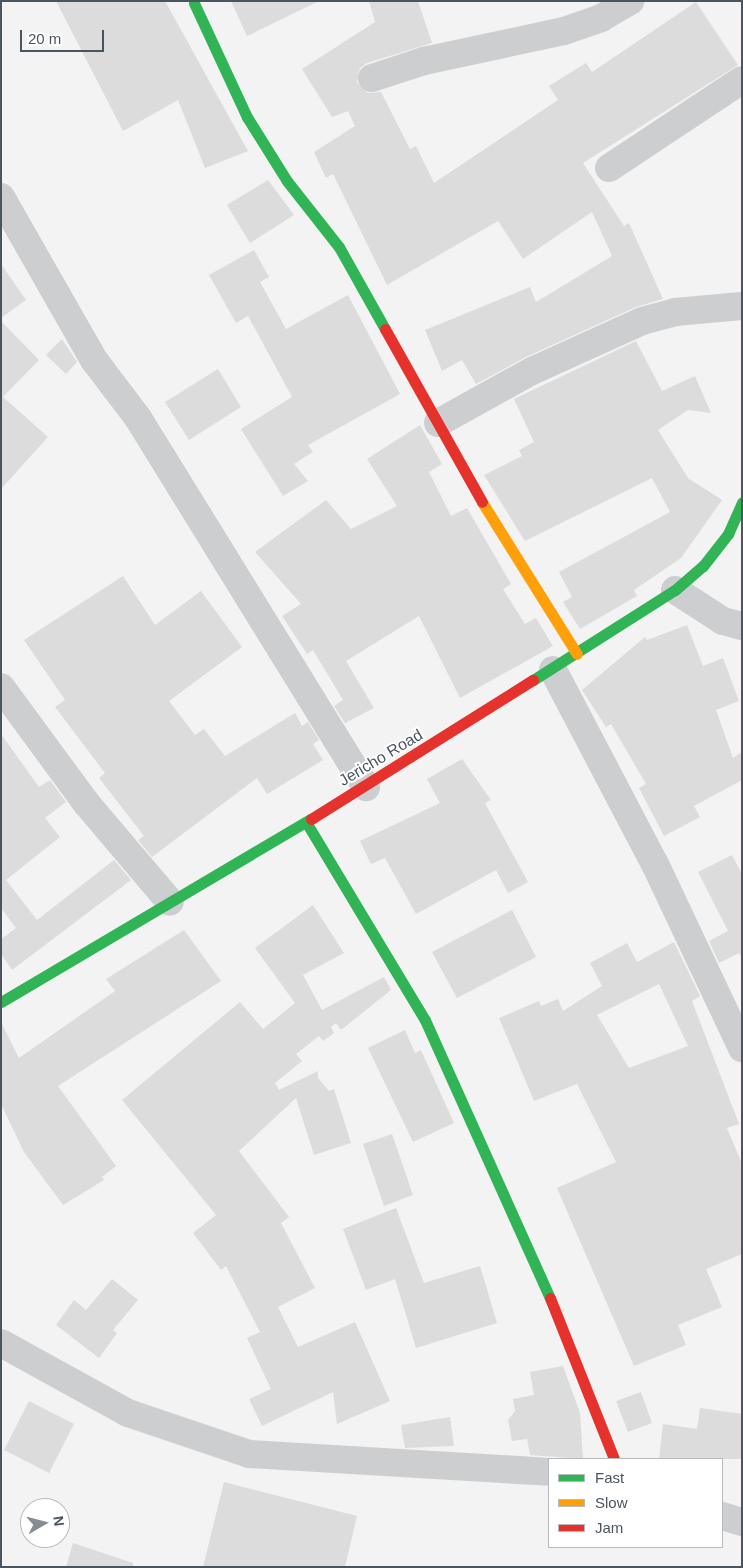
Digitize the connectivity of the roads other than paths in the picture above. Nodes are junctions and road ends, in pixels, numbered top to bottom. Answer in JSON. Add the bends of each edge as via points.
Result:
{"nodes":[{"id":1,"x":631,"y":1,"type":"edge"},
{"id":2,"x":194,"y":3,"type":"dead end"},
{"id":3,"x":372,"y":78,"type":"dead end"},
{"id":4,"x":742,"y":80,"type":"edge"},
{"id":5,"x":609,"y":168,"type":"dead end"},
{"id":6,"x":1,"y":198,"type":"edge"},
{"id":7,"x":742,"y":306,"type":"edge"},
{"id":8,"x":438,"y":423,"type":"junction"},
{"id":9,"x":742,"y":502,"type":"edge"},
{"id":10,"x":675,"y":590,"type":"junction"},
{"id":11,"x":742,"y":626,"type":"edge"},
{"id":12,"x":577,"y":654,"type":"junction"},
{"id":13,"x":553,"y":670,"type":"junction"},
{"id":14,"x":1,"y":687,"type":"edge"},
{"id":15,"x":366,"y":787,"type":"junction"},
{"id":16,"x":306,"y":822,"type":"junction"},
{"id":17,"x":170,"y":902,"type":"junction"},
{"id":18,"x":1,"y":1002,"type":"edge"},
{"id":19,"x":742,"y":1048,"type":"edge"},
{"id":20,"x":1,"y":1343,"type":"edge"},
{"id":21,"x":614,"y":1458,"type":"edge"},
{"id":22,"x":548,"y":1472,"type":"edge"},
{"id":23,"x":723,"y":1516,"type":"edge"},
{"id":24,"x":742,"y":1522,"type":"edge"}],
"edges":[{"from":1,"to":3,"type":"street","via":[[601,18],[564,31],[424,61]]},
{"from":2,"to":8,"type":"street","via":[[247,117],[287,181],[338,248]]},
{"from":4,"to":5,"type":"street"},
{"from":6,"to":15,"type":"street","via":[[94,360],[138,418]]},
{"from":7,"to":8,"type":"street","via":[[675,312],[642,321],[532,371]]},
{"from":8,"to":12,"type":"street"},
{"from":9,"to":10,"type":"street","name":"Jericho Road","via":[[728,534],[703,566]]},
{"from":10,"to":11,"type":"street","via":[[723,621]]},
{"from":10,"to":12,"type":"street","name":"Jericho Road"},
{"from":12,"to":13,"type":"street","name":"Jericho Road"},
{"from":13,"to":15,"type":"street","name":"Jericho Road"},
{"from":13,"to":19,"type":"street","via":[[655,864]]},
{"from":14,"to":17,"type":"street","via":[[86,804]]},
{"from":15,"to":16,"type":"street","name":"Jericho Road"},
{"from":16,"to":17,"type":"street","name":"Jericho Road"},
{"from":16,"to":21,"type":"street","via":[[384,945],[425,1020],[575,1354]]},
{"from":17,"to":18,"type":"street","name":"Jericho Road"},
{"from":20,"to":22,"type":"street","via":[[128,1413],[249,1454]]},
{"from":23,"to":24,"type":"street"}]}
